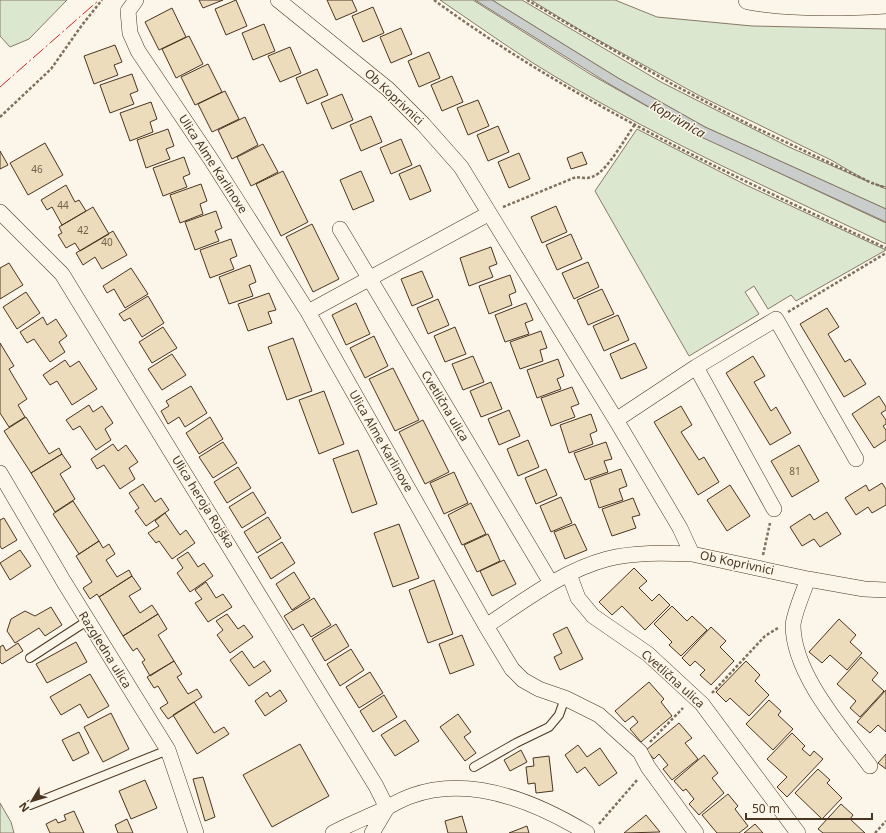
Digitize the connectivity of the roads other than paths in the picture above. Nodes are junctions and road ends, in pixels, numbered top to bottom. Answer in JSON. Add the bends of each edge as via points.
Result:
{"nodes":[{"id":1,"x":136,"y":0,"type":"edge"},
{"id":2,"x":278,"y":0,"type":"edge"},
{"id":3,"x":748,"y":0,"type":"edge"},
{"id":4,"x":886,"y":4,"type":"edge"},
{"id":5,"x":0,"y":212,"type":"edge"},
{"id":6,"x":488,"y":214,"type":"junction"},
{"id":7,"x":340,"y":229,"type":"dead end"},
{"id":8,"x":370,"y":280,"type":"junction"},
{"id":9,"x":308,"y":312,"type":"junction"},
{"id":10,"x":696,"y":368,"type":"junction"},
{"id":11,"x":616,"y":420,"type":"junction"},
{"id":12,"x":856,"y":459,"type":"dead end"},
{"id":13,"x":0,"y":473,"type":"edge"},
{"id":14,"x":774,"y":508,"type":"road end"},
{"id":15,"x":692,"y":554,"type":"junction"},
{"id":16,"x":569,"y":574,"type":"junction"},
{"id":17,"x":808,"y":579,"type":"junction"},
{"id":18,"x":551,"y":584,"type":"junction"},
{"id":19,"x":886,"y":590,"type":"edge"},
{"id":20,"x":88,"y":621,"type":"junction"},
{"id":21,"x":486,"y":626,"type":"junction"},
{"id":22,"x":30,"y":658,"type":"dead end"},
{"id":23,"x":565,"y":698,"type":"junction"},
{"id":24,"x":168,"y":750,"type":"junction"},
{"id":25,"x":870,"y":766,"type":"dead end"},
{"id":26,"x":474,"y":767,"type":"dead end"},
{"id":27,"x":30,"y":805,"type":"dead end"},
{"id":28,"x":387,"y":808,"type":"junction"},
{"id":29,"x":592,"y":830,"type":"edge"},
{"id":30,"x":196,"y":833,"type":"edge"},
{"id":31,"x":333,"y":833,"type":"edge"},
{"id":32,"x":372,"y":833,"type":"edge"},
{"id":33,"x":696,"y":833,"type":"edge"},
{"id":34,"x":798,"y":833,"type":"edge"}],
"edges":[{"from":1,"to":9,"type":"street","name":"Ulica Alme Karlinove","via":[[128,11],[130,34],[138,52],[210,158]]},
{"from":2,"to":6,"type":"street","name":"Ob Koprivnici","via":[[388,89],[423,124],[461,167]]},
{"from":3,"to":4,"type":"street","via":[[840,6]]},
{"from":5,"to":28,"type":"street","name":"Ulica heroja Rojška","via":[[62,274],[320,692]]},
{"from":6,"to":8,"type":"street"},
{"from":6,"to":11,"type":"street","name":"Ob Koprivnici"},
{"from":7,"to":8,"type":"street","name":"Cvetlična ulica"},
{"from":8,"to":9,"type":"street"},
{"from":8,"to":18,"type":"street","name":"Cvetlična ulica"},
{"from":9,"to":21,"type":"street","name":"Ulica Alme Karlinove"},
{"from":10,"to":11,"type":"street"},
{"from":10,"to":12,"type":"street","via":[[776,319]]},
{"from":10,"to":14,"type":"street"},
{"from":11,"to":15,"type":"street","name":"Ob Koprivnici","via":[[680,528]]},
{"from":13,"to":20,"type":"street","name":"Razgledna ulica"},
{"from":15,"to":16,"type":"street","via":[[649,553],[606,559]]},
{"from":15,"to":17,"type":"street","name":"Ob Koprivnici"},
{"from":16,"to":18,"type":"street"},
{"from":16,"to":34,"type":"street","name":"Cvetlična ulica","via":[[578,598],[593,616],[648,654],[698,700]]},
{"from":17,"to":19,"type":"street","name":"Ob Koprivnici","via":[[864,589]]},
{"from":17,"to":25,"type":"street","via":[[793,624],[798,653],[820,699]]},
{"from":18,"to":21,"type":"street"},
{"from":20,"to":22,"type":"lane"},
{"from":20,"to":24,"type":"street","name":"Razgledna ulica"},
{"from":21,"to":23,"type":"street","name":"Ulica Alme Karlinove","via":[[512,669],[523,680]]},
{"from":23,"to":26,"type":"lane","via":[[559,715],[549,727]]},
{"from":23,"to":33,"type":"street","name":"Ulica Alme Karlinove","via":[[599,715],[640,752]]},
{"from":24,"to":27,"type":"lane"},
{"from":24,"to":30,"type":"street","name":"Razgledna ulica"},
{"from":28,"to":29,"type":"street","via":[[411,796],[438,789],[474,789],[515,798]]},
{"from":28,"to":31,"type":"street"},
{"from":28,"to":32,"type":"street"}]}
